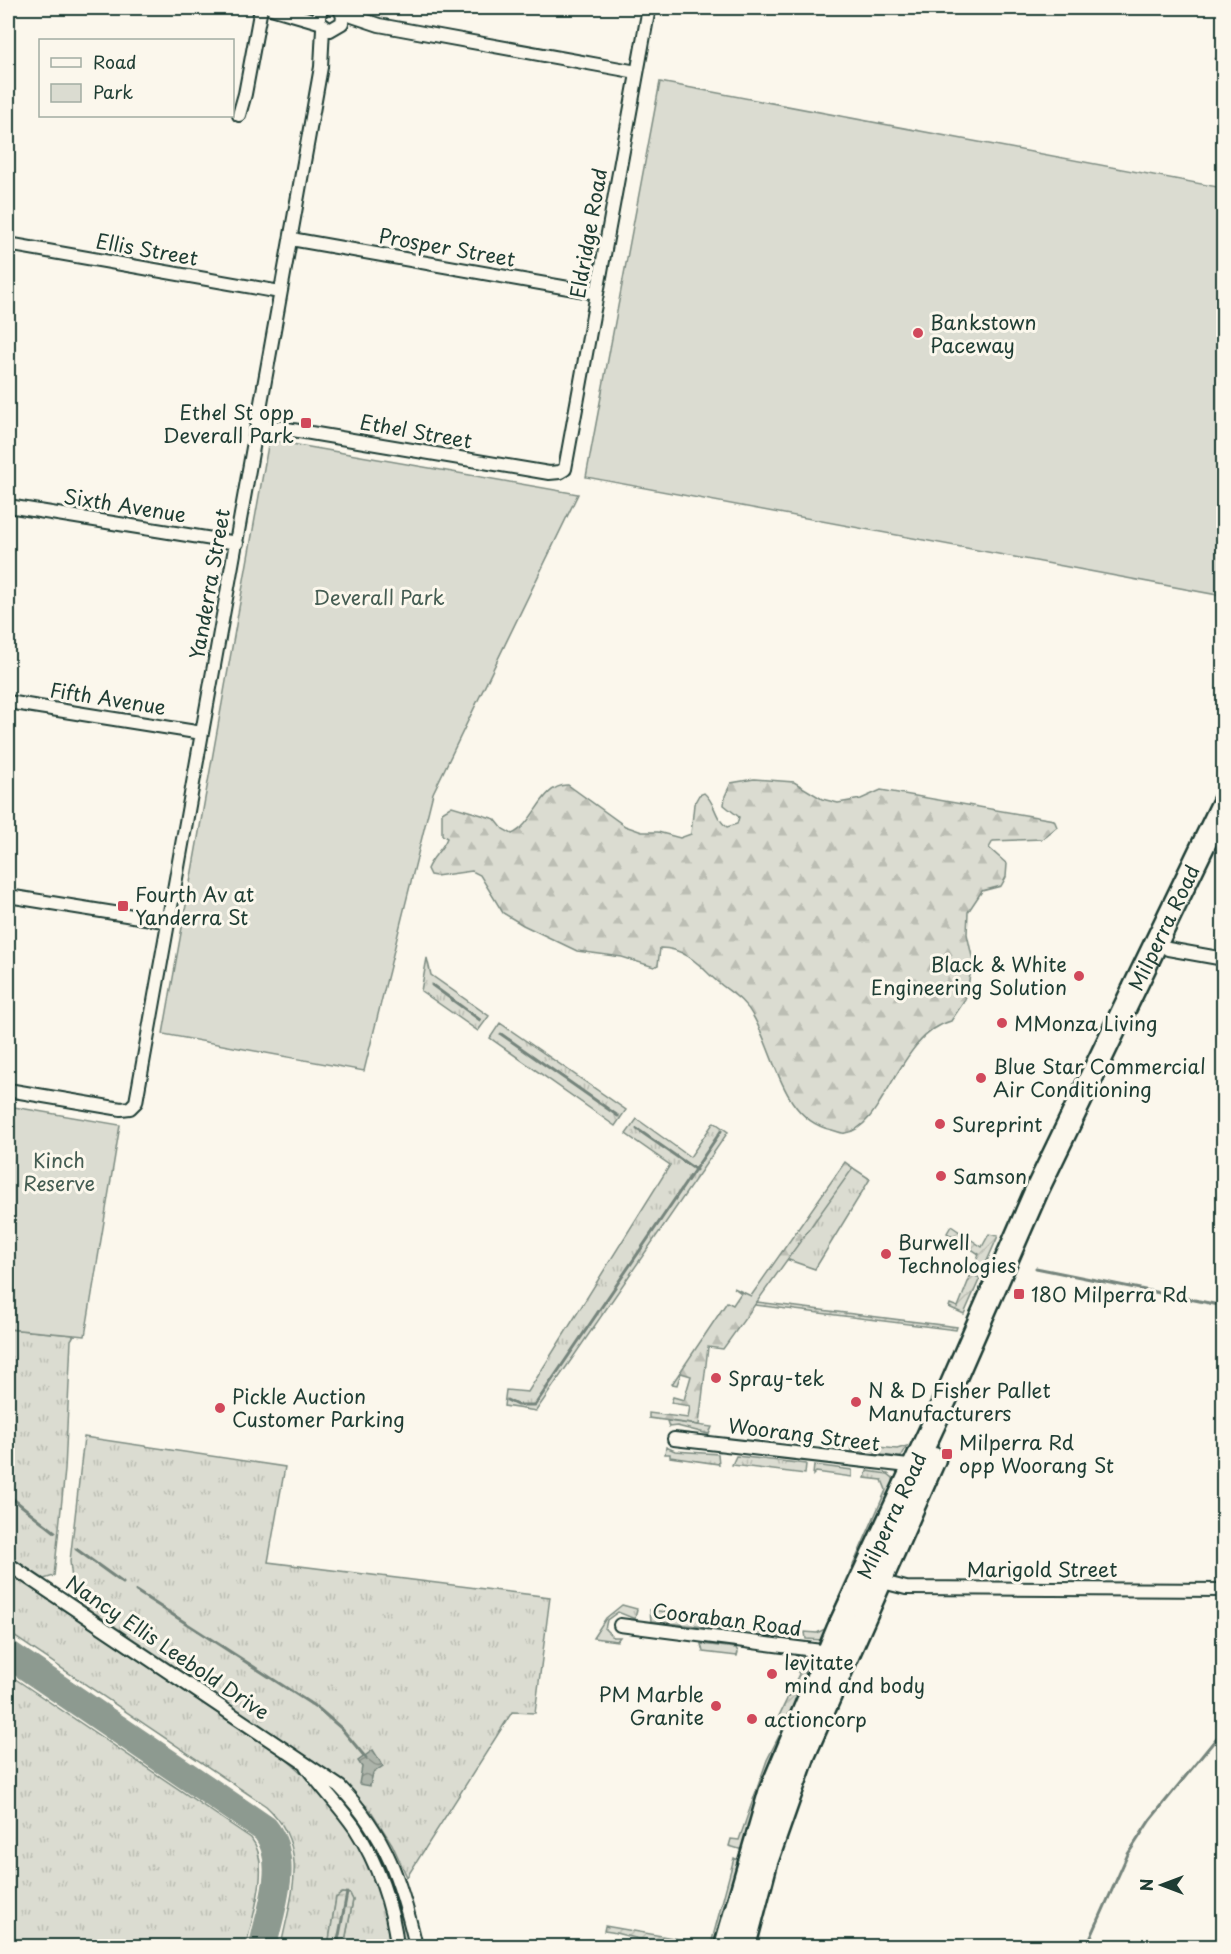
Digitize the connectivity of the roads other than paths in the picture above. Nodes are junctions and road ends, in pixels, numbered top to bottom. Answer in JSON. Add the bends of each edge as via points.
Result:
{"nodes":[{"id":1,"x":261,"y":8,"type":"edge"},
{"id":2,"x":276,"y":8,"type":"edge"},
{"id":3,"x":322,"y":8,"type":"edge"},
{"id":4,"x":649,"y":8,"type":"edge"},
{"id":5,"x":341,"y":10,"type":"edge"},
{"id":6,"x":379,"y":25,"type":"junction"},
{"id":7,"x":329,"y":26,"type":"junction"},
{"id":8,"x":637,"y":72,"type":"junction"},
{"id":9,"x":239,"y":115,"type":"dead end"},
{"id":10,"x":291,"y":239,"type":"junction"},
{"id":11,"x":8,"y":244,"type":"edge"},
{"id":12,"x":280,"y":292,"type":"junction"},
{"id":13,"x":597,"y":292,"type":"junction"},
{"id":14,"x":257,"y":424,"type":"junction"},
{"id":15,"x":566,"y":466,"type":"joint"},
{"id":16,"x":8,"y":506,"type":"edge"},
{"id":17,"x":237,"y":543,"type":"junction"},
{"id":18,"x":8,"y":702,"type":"edge"},
{"id":19,"x":202,"y":733,"type":"junction"},
{"id":20,"x":1224,"y":802,"type":"edge"},
{"id":21,"x":1224,"y":834,"type":"edge"},
{"id":22,"x":8,"y":896,"type":"edge"},
{"id":23,"x":170,"y":922,"type":"junction"},
{"id":24,"x":1168,"y":949,"type":"junction"},
{"id":25,"x":1224,"y":959,"type":"edge"},
{"id":26,"x":8,"y":1090,"type":"edge"},
{"id":27,"x":674,"y":1439,"type":"dead end"},
{"id":28,"x":922,"y":1468,"type":"junction"},
{"id":29,"x":8,"y":1564,"type":"edge"},
{"id":30,"x":872,"y":1579,"type":"junction"},
{"id":31,"x":1224,"y":1590,"type":"edge"},
{"id":32,"x":620,"y":1625,"type":"dead end"},
{"id":33,"x":829,"y":1652,"type":"junction"},
{"id":34,"x":305,"y":1764,"type":"junction"},
{"id":35,"x":397,"y":1947,"type":"edge"},
{"id":36,"x":416,"y":1947,"type":"edge"},
{"id":37,"x":726,"y":1947,"type":"edge"},
{"id":38,"x":744,"y":1947,"type":"edge"}],
"edges":[{"from":1,"to":9,"type":"street"},
{"from":2,"to":3,"type":"street"},
{"from":2,"to":7,"type":"street"},
{"from":3,"to":7,"type":"street"},
{"from":4,"to":8,"type":"street","name":"Eldridge Road"},
{"from":5,"to":6,"type":"street"},
{"from":5,"to":7,"type":"street"},
{"from":6,"to":7,"type":"street"},
{"from":6,"to":8,"type":"street"},
{"from":7,"to":10,"type":"street","name":"Yanderra Street"},
{"from":8,"to":13,"type":"street","name":"Eldridge Road"},
{"from":10,"to":12,"type":"street","name":"Yanderra Street"},
{"from":10,"to":13,"type":"street","name":"Prosper Street"},
{"from":11,"to":12,"type":"street","name":"Ellis Street"},
{"from":12,"to":14,"type":"street","name":"Yanderra Street"},
{"from":13,"to":15,"type":"street","name":"Eldridge Road"},
{"from":14,"to":15,"type":"street","name":"Ethel Street","via":[[549,473],[560,472]]},
{"from":14,"to":17,"type":"street","name":"Yanderra Street"},
{"from":16,"to":17,"type":"street","name":"Sixth Avenue"},
{"from":17,"to":19,"type":"street","name":"Yanderra Street"},
{"from":18,"to":19,"type":"street","name":"Fifth Avenue"},
{"from":19,"to":23,"type":"street","name":"Yanderra Street"},
{"from":20,"to":28,"type":"highway","name":"Milperra Road","via":[[1038,1187]]},
{"from":21,"to":24,"type":"highway","name":"Milperra Road"},
{"from":22,"to":23,"type":"street"},
{"from":23,"to":26,"type":"street","name":"Yanderra Street","via":[[133,1107],[121,1109]]},
{"from":24,"to":25,"type":"street"},
{"from":24,"to":28,"type":"highway","name":"Milperra Road"},
{"from":27,"to":28,"type":"street","name":"Woorang Street"},
{"from":28,"to":30,"type":"highway","name":"Milperra Road"},
{"from":29,"to":34,"type":"street","name":"Nancy Ellis Leebold Drive"},
{"from":30,"to":31,"type":"street","name":"Marigold Street","via":[[906,1588]]},
{"from":30,"to":33,"type":"highway","name":"Milperra Road"},
{"from":30,"to":38,"type":"highway","name":"Milperra Road","via":[[796,1774],[766,1862]]},
{"from":32,"to":33,"type":"street","name":"Cooraban Road"},
{"from":33,"to":37,"type":"highway","name":"Milperra Road","via":[[770,1793]]},
{"from":34,"to":35,"type":"street","name":"Nancy Ellis Leebold Drive","via":[[367,1849],[385,1894]]},
{"from":34,"to":36,"type":"street","name":"Nancy Ellis Leebold Drive","via":[[340,1787],[375,1828],[403,1890]]}]}
